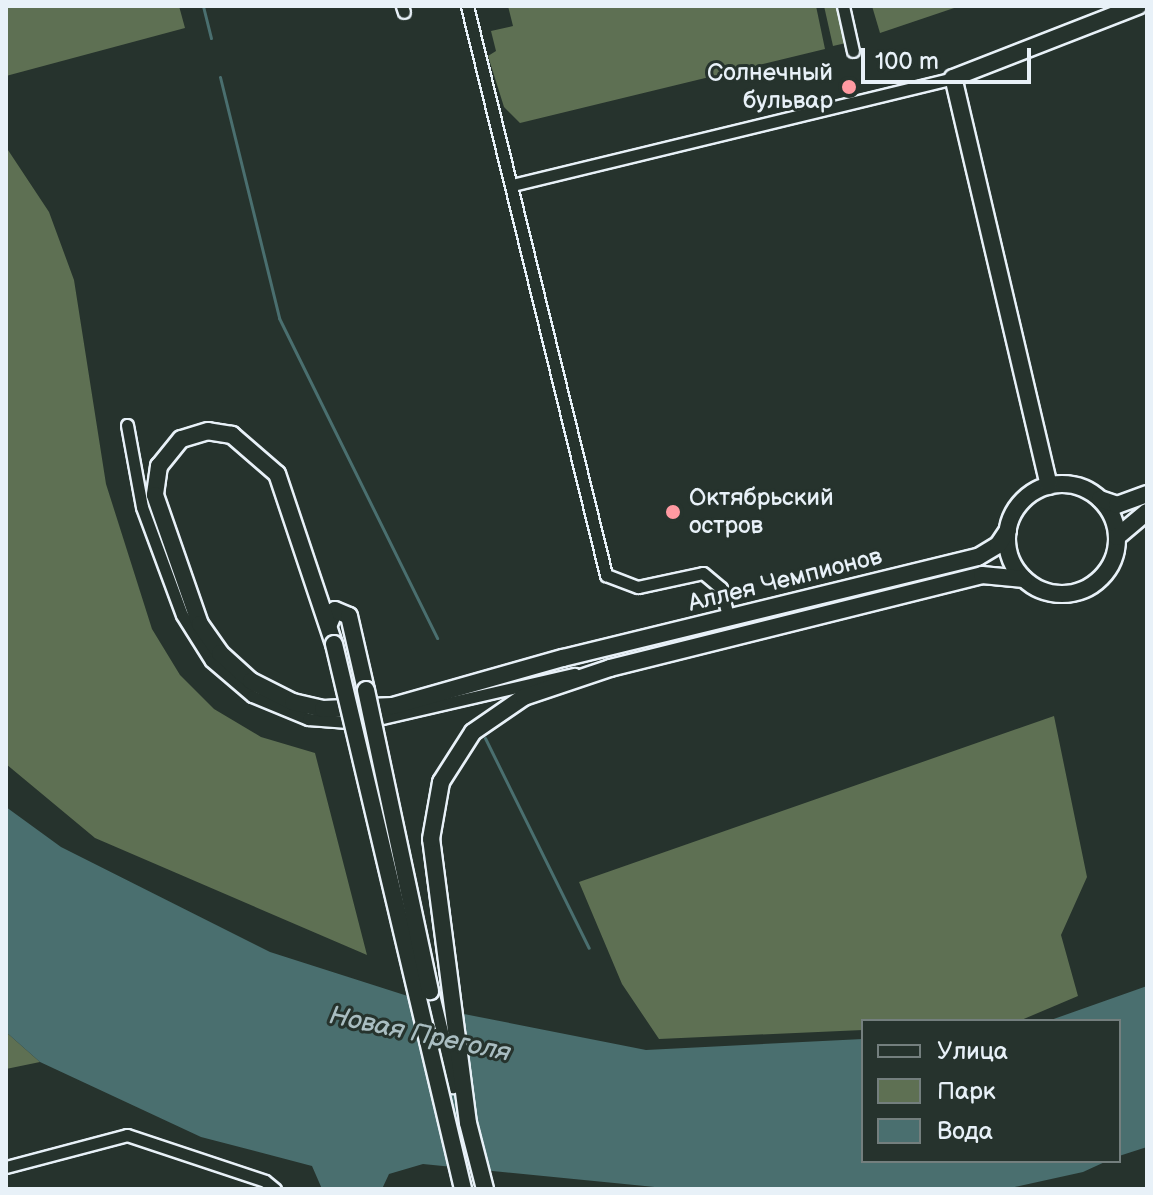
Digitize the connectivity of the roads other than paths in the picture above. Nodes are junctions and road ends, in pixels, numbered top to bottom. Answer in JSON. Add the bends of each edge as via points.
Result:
{"nodes":[{"id":1,"x":467,"y":6,"type":"edge"},
{"id":2,"x":843,"y":6,"type":"edge"},
{"id":3,"x":1138,"y":6,"type":"edge"},
{"id":4,"x":853,"y":51,"type":"dead end"},
{"id":5,"x":953,"y":78,"type":"junction"},
{"id":6,"x":512,"y":185,"type":"junction"},
{"id":7,"x":127,"y":425,"type":"dead end"},
{"id":8,"x":1049,"y":486,"type":"junction"},
{"id":9,"x":1147,"y":494,"type":"edge"},
{"id":10,"x":1099,"y":499,"type":"junction"},
{"id":11,"x":1147,"y":512,"type":"edge"},
{"id":12,"x":1008,"y":530,"type":"junction"},
{"id":13,"x":1117,"y":537,"type":"junction"},
{"id":14,"x":1024,"y":579,"type":"junction"},
{"id":15,"x":729,"y":619,"type":"junction"},
{"id":16,"x":329,"y":624,"type":"junction"},
{"id":17,"x":610,"y":668,"type":"junction"},
{"id":18,"x":468,"y":1123,"type":"junction"},
{"id":19,"x":6,"y":1167,"type":"edge"},
{"id":20,"x":275,"y":1189,"type":"edge"},
{"id":21,"x":463,"y":1189,"type":"edge"},
{"id":22,"x":485,"y":1189,"type":"edge"}],
"edges":[{"from":1,"to":6,"type":"street"},
{"from":2,"to":4,"type":"street"},
{"from":3,"to":5,"type":"main road"},
{"from":5,"to":6,"type":"street"},
{"from":5,"to":8,"type":"main road"},
{"from":6,"to":15,"type":"street","via":[[606,575],[638,587],[703,573],[721,588]]},
{"from":7,"to":17,"type":"street","via":[[142,507],[189,630],[227,677],[274,708],[321,721],[378,721]]},
{"from":8,"to":10,"type":"main road","via":[[1081,487]]},
{"from":8,"to":12,"type":"main road","name":"Аллея Чемпионов","via":[[1022,501]]},
{"from":9,"to":10,"type":"main road","via":[[1117,505]]},
{"from":10,"to":13,"type":"main road","via":[[1112,516]]},
{"from":11,"to":13,"type":"main road","name":"Аллея Чемпионов"},
{"from":12,"to":14,"type":"main road","via":[[1008,551]]},
{"from":12,"to":15,"type":"main road","name":"Аллея Чемпионов","via":[[989,553],[978,557]]},
{"from":13,"to":14,"type":"main road","name":"Аллея Чемпионов","via":[[1109,568],[1085,589],[1053,593]]},
{"from":14,"to":17,"type":"main road","name":"Аллея Чемпионов","via":[[982,575]]},
{"from":15,"to":16,"type":"main road","name":"Аллея Чемпионов","via":[[376,709],[323,709],[267,691],[215,647],[182,583],[155,488],[159,466],[175,444],[201,431],[226,433],[246,443],[277,474]]},
{"from":16,"to":18,"type":"main road","bridge":true,"via":[[335,610],[344,611],[354,639],[430,991],[454,1090]]},
{"from":16,"to":21,"type":"main road","name":"Аллея Чемпионов","bridge":true},
{"from":17,"to":18,"type":"main road","name":"Аллея Чемпионов","via":[[510,704],[459,748],[436,797],[431,839]]},
{"from":18,"to":22,"type":"main road"},
{"from":19,"to":20,"type":"street","via":[[127,1135],[265,1181]]}]}
